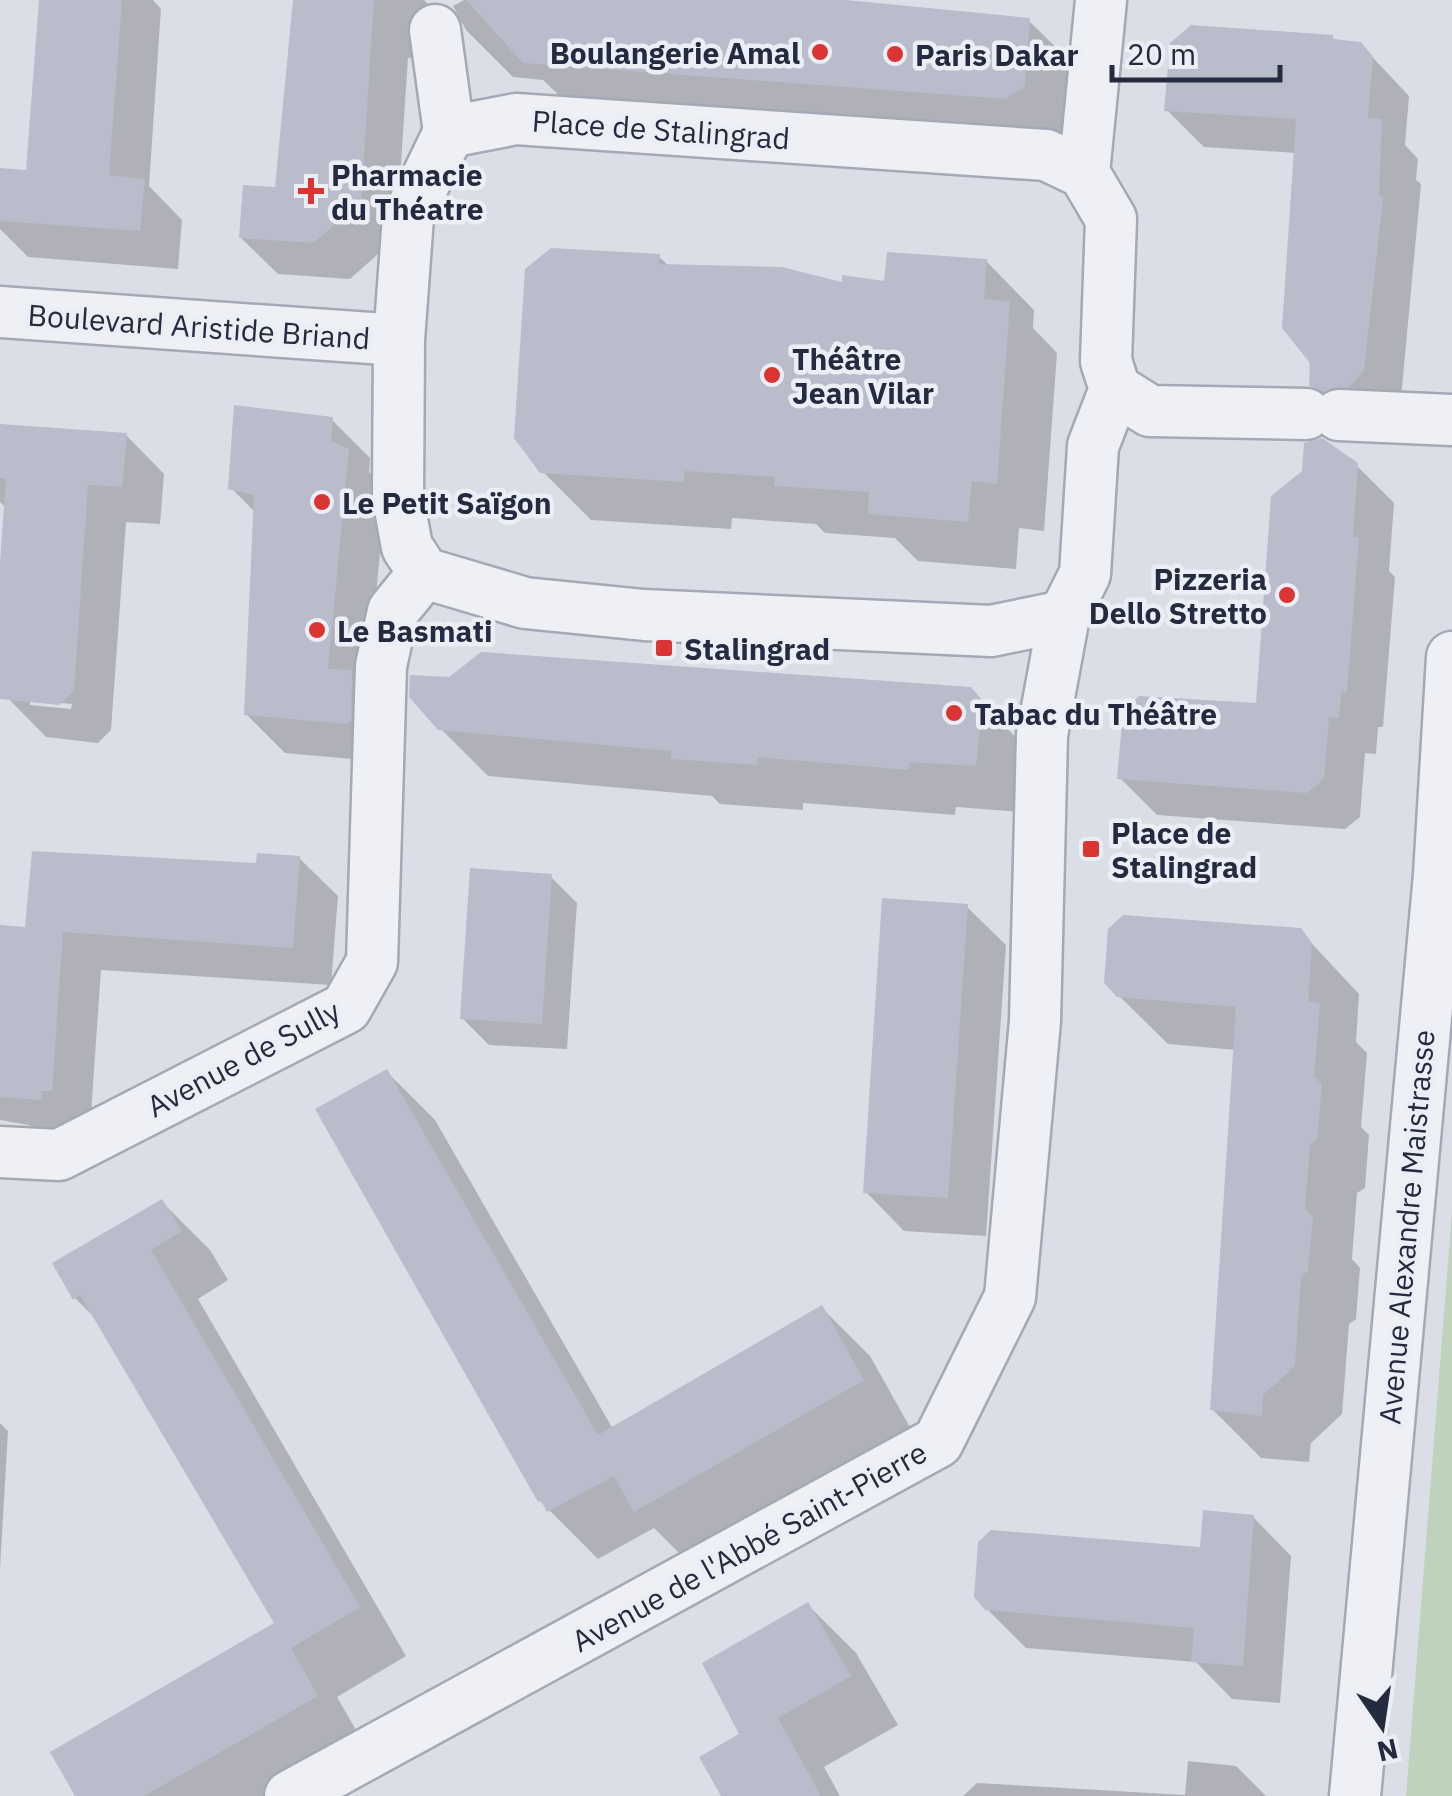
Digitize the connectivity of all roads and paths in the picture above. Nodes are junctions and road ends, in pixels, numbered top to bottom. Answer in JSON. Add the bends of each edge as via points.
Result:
{"nodes":[{"id":1,"x":1101,"y":0,"type":"edge"},
{"id":2,"x":435,"y":30,"type":"dead end"},
{"id":3,"x":449,"y":132,"type":"junction"},
{"id":4,"x":1084,"y":173,"type":"junction"},
{"id":5,"x":0,"y":312,"type":"edge"},
{"id":6,"x":399,"y":340,"type":"junction"},
{"id":7,"x":1115,"y":389,"type":"junction"},
{"id":8,"x":1452,"y":420,"type":"edge"},
{"id":9,"x":424,"y":573,"type":"junction"},
{"id":10,"x":1064,"y":616,"type":"junction"},
{"id":11,"x":1452,"y":657,"type":"edge"},
{"id":12,"x":0,"y":1152,"type":"edge"},
{"id":13,"x":290,"y":1796,"type":"edge"},
{"id":14,"x":1355,"y":1796,"type":"edge"}],
"edges":[{"from":1,"to":4,"type":"street"},
{"from":2,"to":3,"type":"street"},
{"from":3,"to":4,"type":"street","name":"Place de Stalingrad","via":[[516,119],[1046,154]]},
{"from":3,"to":6,"type":"street","via":[[408,217]]},
{"from":4,"to":7,"type":"street","via":[[1111,219],[1106,361]]},
{"from":5,"to":6,"type":"street","name":"Boulevard Aristide Briand"},
{"from":6,"to":9,"type":"street","via":[[398,498],[407,548]]},
{"from":7,"to":8,"type":"street","via":[[1150,412]]},
{"from":7,"to":10,"type":"street","via":[[1093,446],[1086,574]]},
{"from":9,"to":10,"type":"street","via":[[525,602],[644,615],[991,631]]},
{"from":9,"to":12,"type":"street","name":"Avenue de Sully","via":[[393,611],[381,666],[372,962],[346,1008],[59,1155]]},
{"from":10,"to":13,"type":"street","name":"Avenue de l'Abbé Saint-Pierre","via":[[1042,735],[1035,1021],[1010,1297],[938,1442]]},
{"from":11,"to":14,"type":"street","name":"Avenue Alexandre Maistrasse","via":[[1439,876]]}]}
